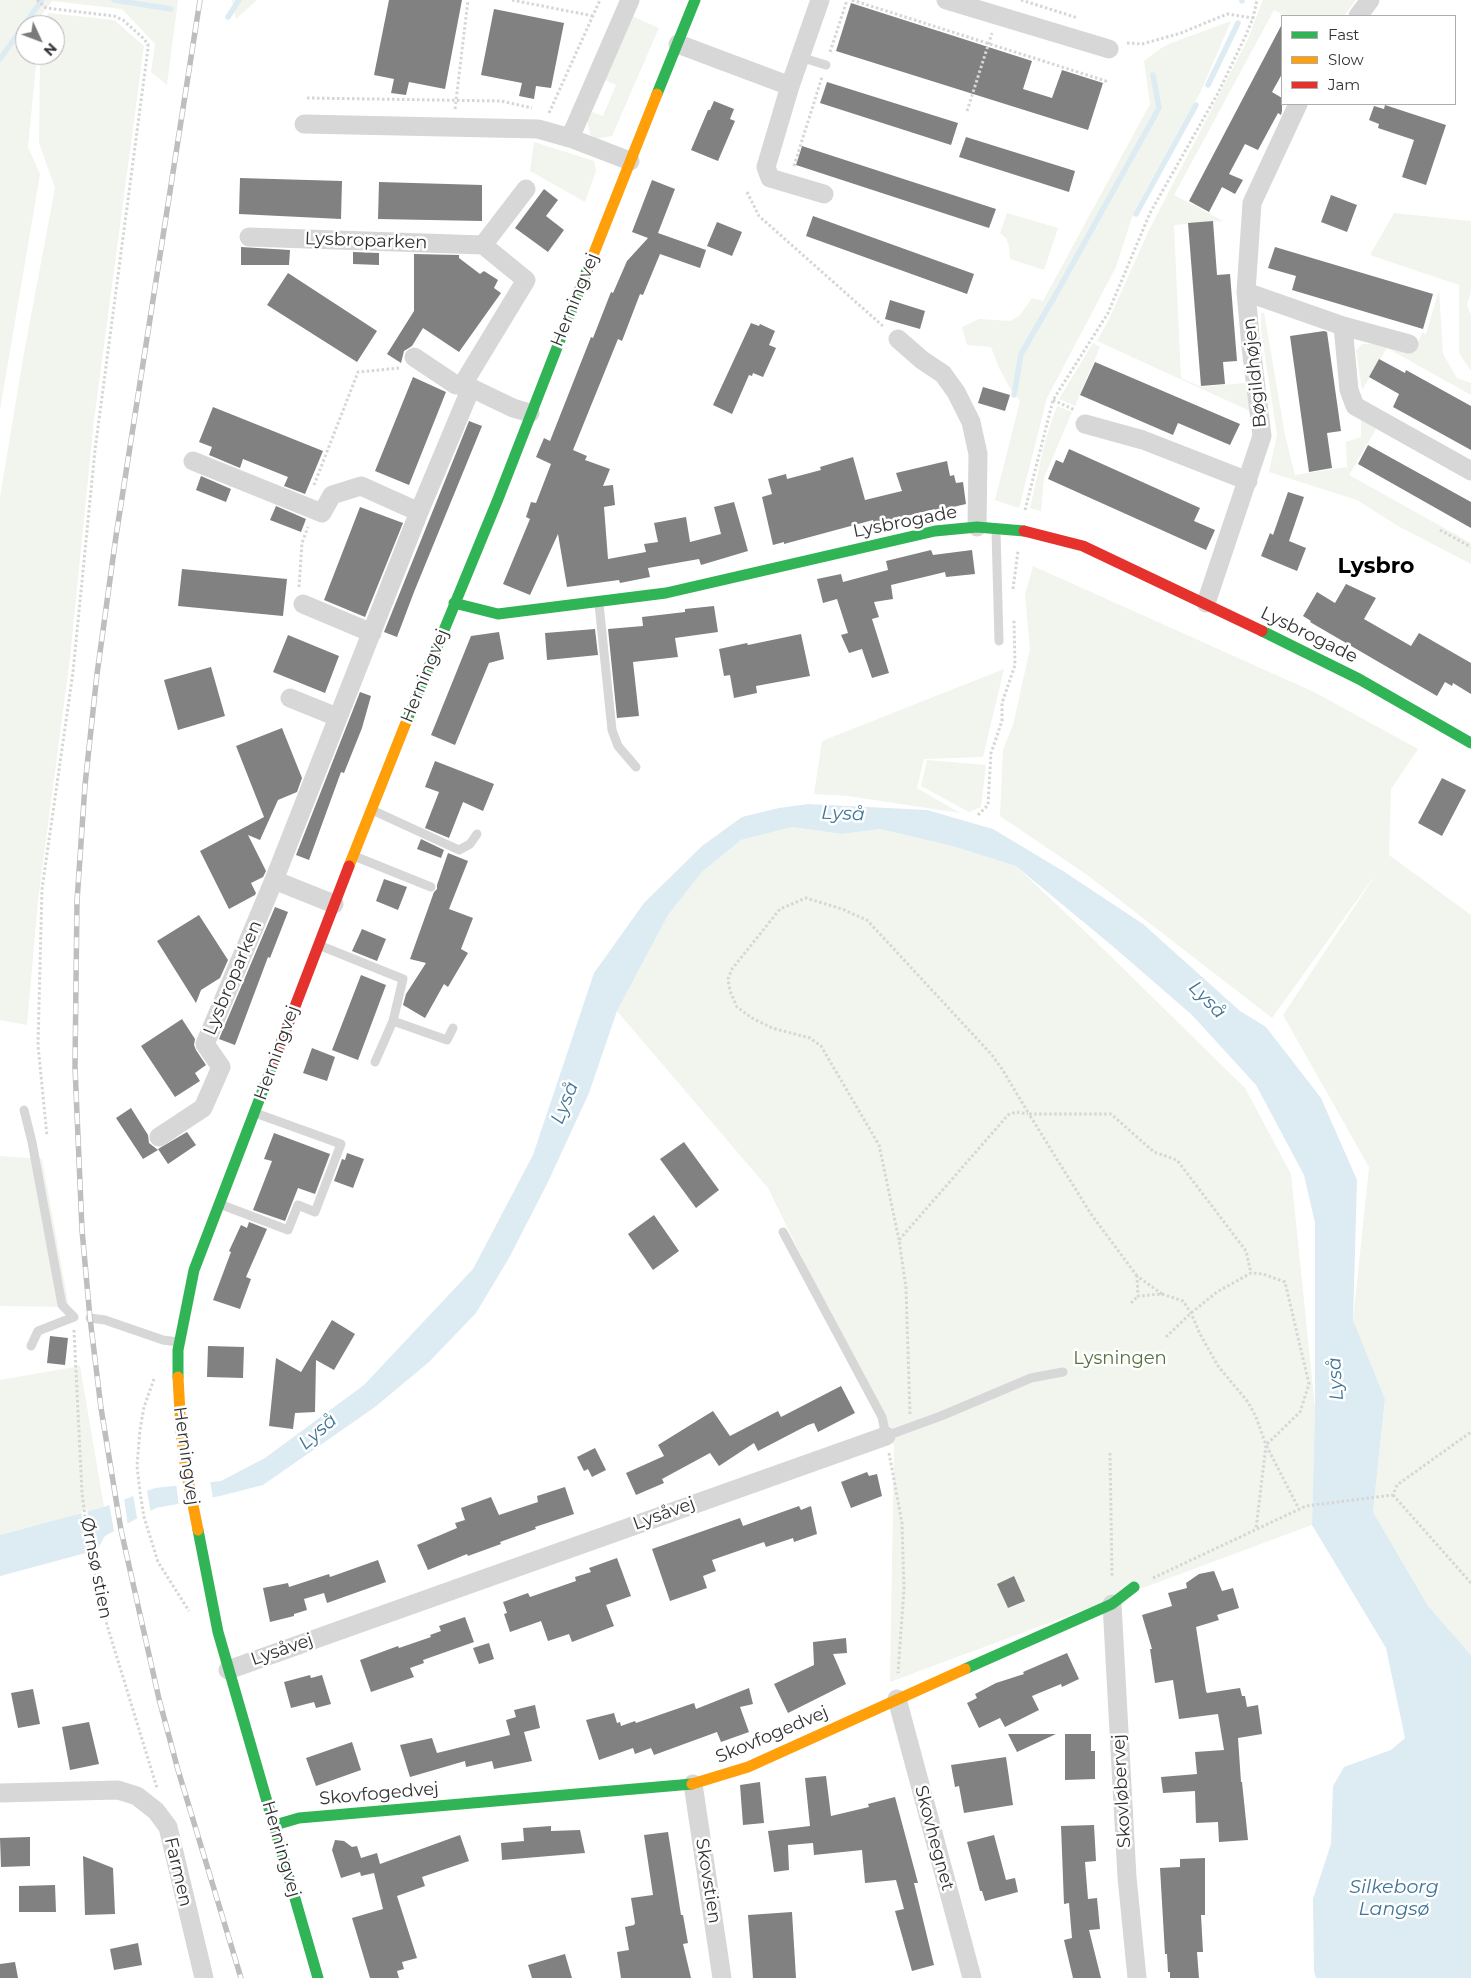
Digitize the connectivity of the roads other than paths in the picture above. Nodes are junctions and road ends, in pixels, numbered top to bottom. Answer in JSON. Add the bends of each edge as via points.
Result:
{"nodes":[{"id":1,"x":630,"y":0,"type":"edge"},
{"id":2,"x":695,"y":0,"type":"edge"},
{"id":3,"x":820,"y":0,"type":"edge"},
{"id":4,"x":946,"y":0,"type":"edge"},
{"id":5,"x":1370,"y":0,"type":"edge"},
{"id":6,"x":1359,"y":15,"type":"edge"},
{"id":7,"x":678,"y":44,"type":"junction"},
{"id":8,"x":1110,"y":49,"type":"road end"},
{"id":9,"x":800,"y":57,"type":"junction"},
{"id":10,"x":826,"y":66,"type":"road end"},
{"id":11,"x":790,"y":86,"type":"junction"},
{"id":12,"x":1298,"y":105,"type":"edge"},
{"id":13,"x":304,"y":124,"type":"dead end"},
{"id":14,"x":570,"y":138,"type":"junction"},
{"id":15,"x":630,"y":161,"type":"junction"},
{"id":16,"x":526,"y":189,"type":"dead end"},
{"id":17,"x":824,"y":194,"type":"dead end"},
{"id":18,"x":249,"y":237,"type":"dead end"},
{"id":19,"x":484,"y":245,"type":"junction"},
{"id":20,"x":1246,"y":292,"type":"junction"},
{"id":21,"x":1343,"y":326,"type":"junction"},
{"id":22,"x":898,"y":339,"type":"road end"},
{"id":23,"x":1409,"y":344,"type":"dead end"},
{"id":24,"x":414,"y":357,"type":"road end"},
{"id":25,"x":467,"y":386,"type":"junction"},
{"id":26,"x":530,"y":413,"type":"junction"},
{"id":27,"x":1085,"y":424,"type":"dead end"},
{"id":28,"x":193,"y":461,"type":"dead end"},
{"id":29,"x":1471,"y":471,"type":"edge"},
{"id":30,"x":1248,"y":481,"type":"junction"},
{"id":31,"x":419,"y":512,"type":"junction"},
{"id":32,"x":986,"y":528,"type":"junction"},
{"id":33,"x":599,"y":602,"type":"junction"},
{"id":34,"x":454,"y":603,"type":"junction"},
{"id":35,"x":1206,"y":603,"type":"junction"},
{"id":36,"x":303,"y":604,"type":"road end"},
{"id":37,"x":372,"y":633,"type":"junction"},
{"id":38,"x":999,"y":641,"type":"dead end"},
{"id":39,"x":290,"y":698,"type":"dead end"},
{"id":40,"x":337,"y":717,"type":"junction"},
{"id":41,"x":1471,"y":742,"type":"edge"},
{"id":42,"x":636,"y":767,"type":"dead end"},
{"id":43,"x":372,"y":810,"type":"junction"},
{"id":44,"x":478,"y":834,"type":"dead end"},
{"id":45,"x":354,"y":856,"type":"junction"},
{"id":46,"x":274,"y":880,"type":"junction"},
{"id":47,"x":431,"y":887,"type":"dead end"},
{"id":48,"x":334,"y":904,"type":"junction"},
{"id":49,"x":318,"y":944,"type":"junction"},
{"id":50,"x":393,"y":1021,"type":"junction"},
{"id":51,"x":454,"y":1028,"type":"dead end"},
{"id":52,"x":376,"y":1062,"type":"dead end"},
{"id":53,"x":24,"y":1110,"type":"dead end"},
{"id":54,"x":255,"y":1113,"type":"junction"},
{"id":55,"x":159,"y":1137,"type":"dead end"},
{"id":56,"x":219,"y":1204,"type":"junction"},
{"id":57,"x":783,"y":1232,"type":"dead end"},
{"id":58,"x":90,"y":1318,"type":"dead end"},
{"id":59,"x":179,"y":1342,"type":"junction"},
{"id":60,"x":30,"y":1346,"type":"dead end"},
{"id":61,"x":1063,"y":1372,"type":"dead end"},
{"id":62,"x":886,"y":1436,"type":"junction"},
{"id":63,"x":1134,"y":1587,"type":"road end"},
{"id":64,"x":1112,"y":1604,"type":"junction"},
{"id":65,"x":228,"y":1670,"type":"junction"},
{"id":66,"x":897,"y":1699,"type":"junction"},
{"id":67,"x":693,"y":1784,"type":"junction"},
{"id":68,"x":0,"y":1793,"type":"edge"},
{"id":69,"x":275,"y":1825,"type":"junction"},
{"id":70,"x":204,"y":1978,"type":"edge"},
{"id":71,"x":318,"y":1978,"type":"edge"},
{"id":72,"x":722,"y":1978,"type":"edge"},
{"id":73,"x":972,"y":1978,"type":"edge"},
{"id":74,"x":1137,"y":1978,"type":"edge"}],
"edges":[{"from":1,"to":14,"type":"street"},
{"from":2,"to":7,"type":"street","name":"Herningvej"},
{"from":3,"to":9,"type":"street"},
{"from":4,"to":8,"type":"street"},
{"from":5,"to":6,"type":"street"},
{"from":7,"to":11,"type":"street"},
{"from":7,"to":15,"type":"street","name":"Herningvej"},
{"from":9,"to":10,"type":"lane"},
{"from":9,"to":11,"type":"street"},
{"from":11,"to":17,"type":"street","via":[[766,167],[770,178]]},
{"from":12,"to":20,"type":"street","name":"Bøgildhøjen","via":[[1252,203]]},
{"from":13,"to":14,"type":"street","via":[[542,130]]},
{"from":14,"to":15,"type":"street"},
{"from":15,"to":26,"type":"street","name":"Herningvej"},
{"from":16,"to":19,"type":"street"},
{"from":18,"to":19,"type":"street","name":"Lysbroparken"},
{"from":19,"to":25,"type":"street","name":"Lysbroparken","via":[[526,280]]},
{"from":20,"to":21,"type":"street","name":"Bøgildhøjen"},
{"from":20,"to":30,"type":"street","name":"Bøgildhøjen","via":[[1262,436]]},
{"from":21,"to":23,"type":"street","name":"Bøgildhøjen"},
{"from":21,"to":29,"type":"street","via":[[1349,390],[1355,406]]},
{"from":22,"to":32,"type":"street","via":[[943,374],[971,422]]},
{"from":24,"to":25,"type":"street","via":[[456,385]]},
{"from":25,"to":26,"type":"street"},
{"from":25,"to":31,"type":"street","name":"Lysbroparken"},
{"from":26,"to":34,"type":"street","name":"Herningvej"},
{"from":27,"to":30,"type":"street","via":[[1143,440]]},
{"from":28,"to":31,"type":"street","via":[[322,513],[332,496],[360,486]]},
{"from":30,"to":35,"type":"street","name":"Bøgildhøjen"},
{"from":31,"to":37,"type":"street","name":"Lysbroparken"},
{"from":32,"to":33,"type":"street","name":"Lysbrogade","via":[[935,531],[666,593]]},
{"from":32,"to":35,"type":"street","name":"Lysbrogade","via":[[1020,530],[1083,546]]},
{"from":32,"to":38,"type":"lane"},
{"from":33,"to":34,"type":"street","name":"Lysbrogade","via":[[498,614]]},
{"from":33,"to":42,"type":"lane","via":[[612,730],[618,746]]},
{"from":34,"to":43,"type":"street","name":"Herningvej"},
{"from":35,"to":41,"type":"street","name":"Lysbrogade","via":[[1359,679]]},
{"from":36,"to":37,"type":"street"},
{"from":37,"to":40,"type":"street","name":"Lysbroparken"},
{"from":39,"to":40,"type":"street"},
{"from":40,"to":46,"type":"street","name":"Lysbroparken"},
{"from":43,"to":44,"type":"lane","via":[[459,850]]},
{"from":43,"to":45,"type":"street","name":"Herningvej"},
{"from":45,"to":47,"type":"lane"},
{"from":45,"to":48,"type":"street","name":"Herningvej"},
{"from":46,"to":48,"type":"street"},
{"from":46,"to":55,"type":"street","name":"Lysbroparken","via":[[205,1044],[221,1067],[203,1108]]},
{"from":48,"to":49,"type":"street","name":"Herningvej"},
{"from":49,"to":50,"type":"lane","via":[[404,979]]},
{"from":49,"to":54,"type":"street","name":"Herningvej"},
{"from":50,"to":51,"type":"lane","via":[[447,1040]]},
{"from":50,"to":52,"type":"lane"},
{"from":53,"to":60,"type":"lane","via":[[62,1305],[74,1317],[38,1331]]},
{"from":54,"to":56,"type":"street","name":"Herningvej"},
{"from":54,"to":56,"type":"lane","via":[[341,1144],[315,1212],[298,1205],[288,1230]]},
{"from":56,"to":59,"type":"street","name":"Herningvej","via":[[194,1270]]},
{"from":57,"to":62,"type":"lane","via":[[882,1417]]},
{"from":58,"to":59,"type":"lane"},
{"from":59,"to":65,"type":"street","name":"Herningvej","via":[[178,1392],[186,1470]]},
{"from":61,"to":62,"type":"lane","via":[[1031,1378]]},
{"from":62,"to":65,"type":"street","name":"Lysåvej"},
{"from":63,"to":64,"type":"street","name":"Skovfogedvej"},
{"from":64,"to":66,"type":"street","name":"Skovfogedvej"},
{"from":64,"to":74,"type":"street","name":"Skovløbervej","via":[[1127,1877]]},
{"from":65,"to":69,"type":"street","name":"Herningvej"},
{"from":66,"to":67,"type":"street","name":"Skovfogedvej","via":[[748,1767]]},
{"from":66,"to":73,"type":"street","name":"Skovhegnet"},
{"from":67,"to":69,"type":"street","name":"Skovfogedvej","via":[[299,1818]]},
{"from":67,"to":72,"type":"street","name":"Skovstien"},
{"from":68,"to":70,"type":"street","name":"Farmen","via":[[118,1790],[137,1796],[156,1811],[168,1827]]},
{"from":69,"to":71,"type":"street","name":"Herningvej"}]}
